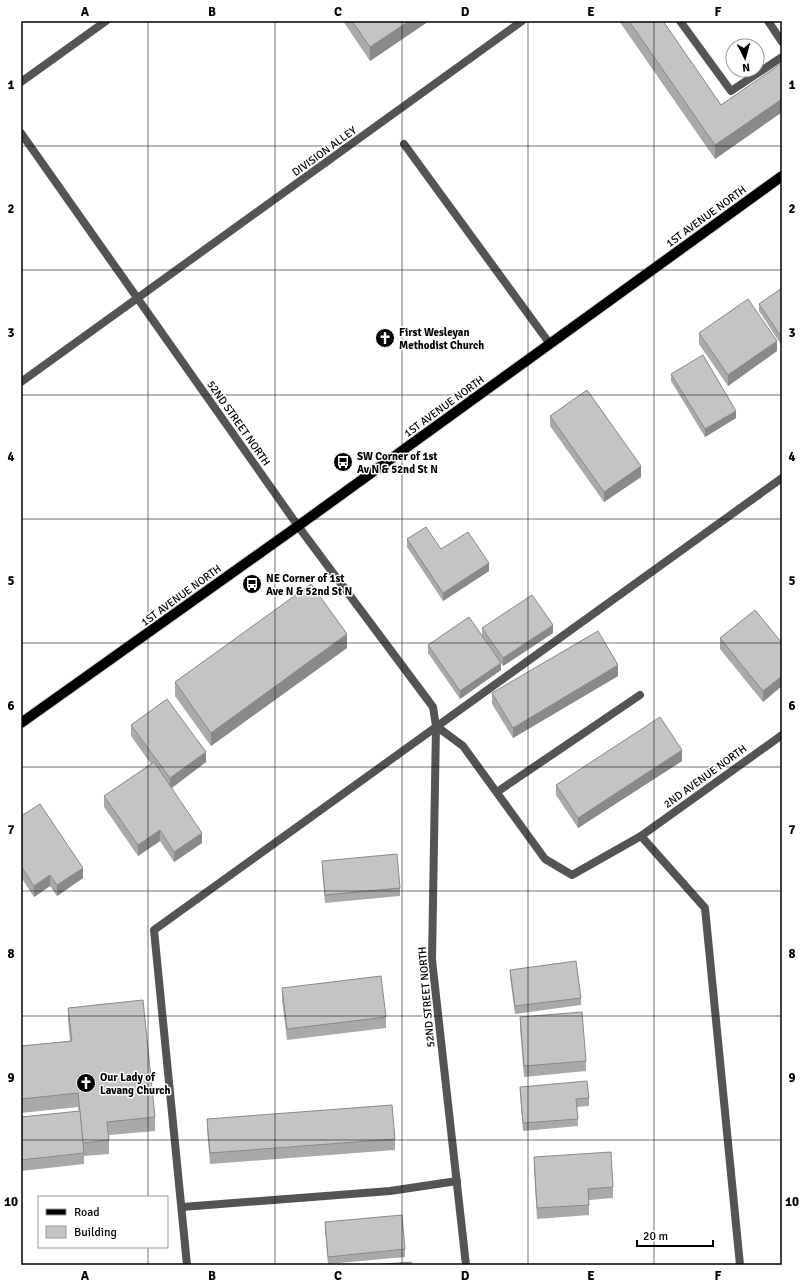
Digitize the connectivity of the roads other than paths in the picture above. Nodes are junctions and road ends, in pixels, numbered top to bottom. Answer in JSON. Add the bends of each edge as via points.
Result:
{"nodes":[{"id":1,"x":106,"y":21,"type":"edge"},
{"id":2,"x":522,"y":21,"type":"edge"},
{"id":3,"x":680,"y":21,"type":"edge"},
{"id":4,"x":768,"y":21,"type":"edge"},
{"id":5,"x":782,"y":42,"type":"edge"},
{"id":6,"x":782,"y":57,"type":"edge"},
{"id":7,"x":21,"y":82,"type":"edge"},
{"id":8,"x":21,"y":133,"type":"edge"},
{"id":9,"x":404,"y":144,"type":"dead end"},
{"id":10,"x":782,"y":176,"type":"edge"},
{"id":11,"x":138,"y":298,"type":"junction"},
{"id":12,"x":550,"y":344,"type":"junction"},
{"id":13,"x":21,"y":382,"type":"edge"},
{"id":14,"x":782,"y":478,"type":"edge"},
{"id":15,"x":298,"y":526,"type":"junction"},
{"id":16,"x":640,"y":694,"type":"dead end"},
{"id":17,"x":21,"y":723,"type":"edge"},
{"id":18,"x":436,"y":726,"type":"junction"},
{"id":19,"x":782,"y":735,"type":"edge"},
{"id":20,"x":497,"y":792,"type":"junction"},
{"id":21,"x":641,"y":836,"type":"junction"},
{"id":22,"x":457,"y":1181,"type":"junction"},
{"id":23,"x":182,"y":1207,"type":"junction"},
{"id":24,"x":187,"y":1265,"type":"edge"},
{"id":25,"x":466,"y":1265,"type":"edge"},
{"id":26,"x":740,"y":1265,"type":"edge"}],
"edges":[{"from":1,"to":7,"type":"street"},
{"from":2,"to":11,"type":"street","name":"DIVISION ALLEY"},
{"from":3,"to":6,"type":"street","via":[[731,91]]},
{"from":4,"to":5,"type":"street"},
{"from":8,"to":11,"type":"street","name":"52ND STREET NORTH"},
{"from":9,"to":12,"type":"street"},
{"from":10,"to":12,"type":"main road","name":"1ST AVENUE NORTH"},
{"from":11,"to":13,"type":"street","name":"DIVISION ALLEY"},
{"from":11,"to":15,"type":"street","name":"52ND STREET NORTH"},
{"from":12,"to":15,"type":"main road","name":"1ST AVENUE NORTH"},
{"from":14,"to":18,"type":"street"},
{"from":15,"to":17,"type":"main road","name":"1ST AVENUE NORTH"},
{"from":15,"to":18,"type":"street","name":"52ND STREET NORTH","via":[[433,707]]},
{"from":16,"to":20,"type":"street"},
{"from":18,"to":20,"type":"street","via":[[464,746]]},
{"from":18,"to":22,"type":"street","name":"52ND STREET NORTH","via":[[432,960]]},
{"from":18,"to":23,"type":"street","via":[[154,930]]},
{"from":19,"to":21,"type":"street","name":"2ND AVENUE NORTH"},
{"from":20,"to":21,"type":"street","via":[[545,859],[572,875]]},
{"from":21,"to":26,"type":"street","via":[[705,908]]},
{"from":22,"to":23,"type":"street","via":[[390,1191]]},
{"from":22,"to":25,"type":"street","name":"52ND STREET NORTH"},
{"from":23,"to":24,"type":"street"}]}
